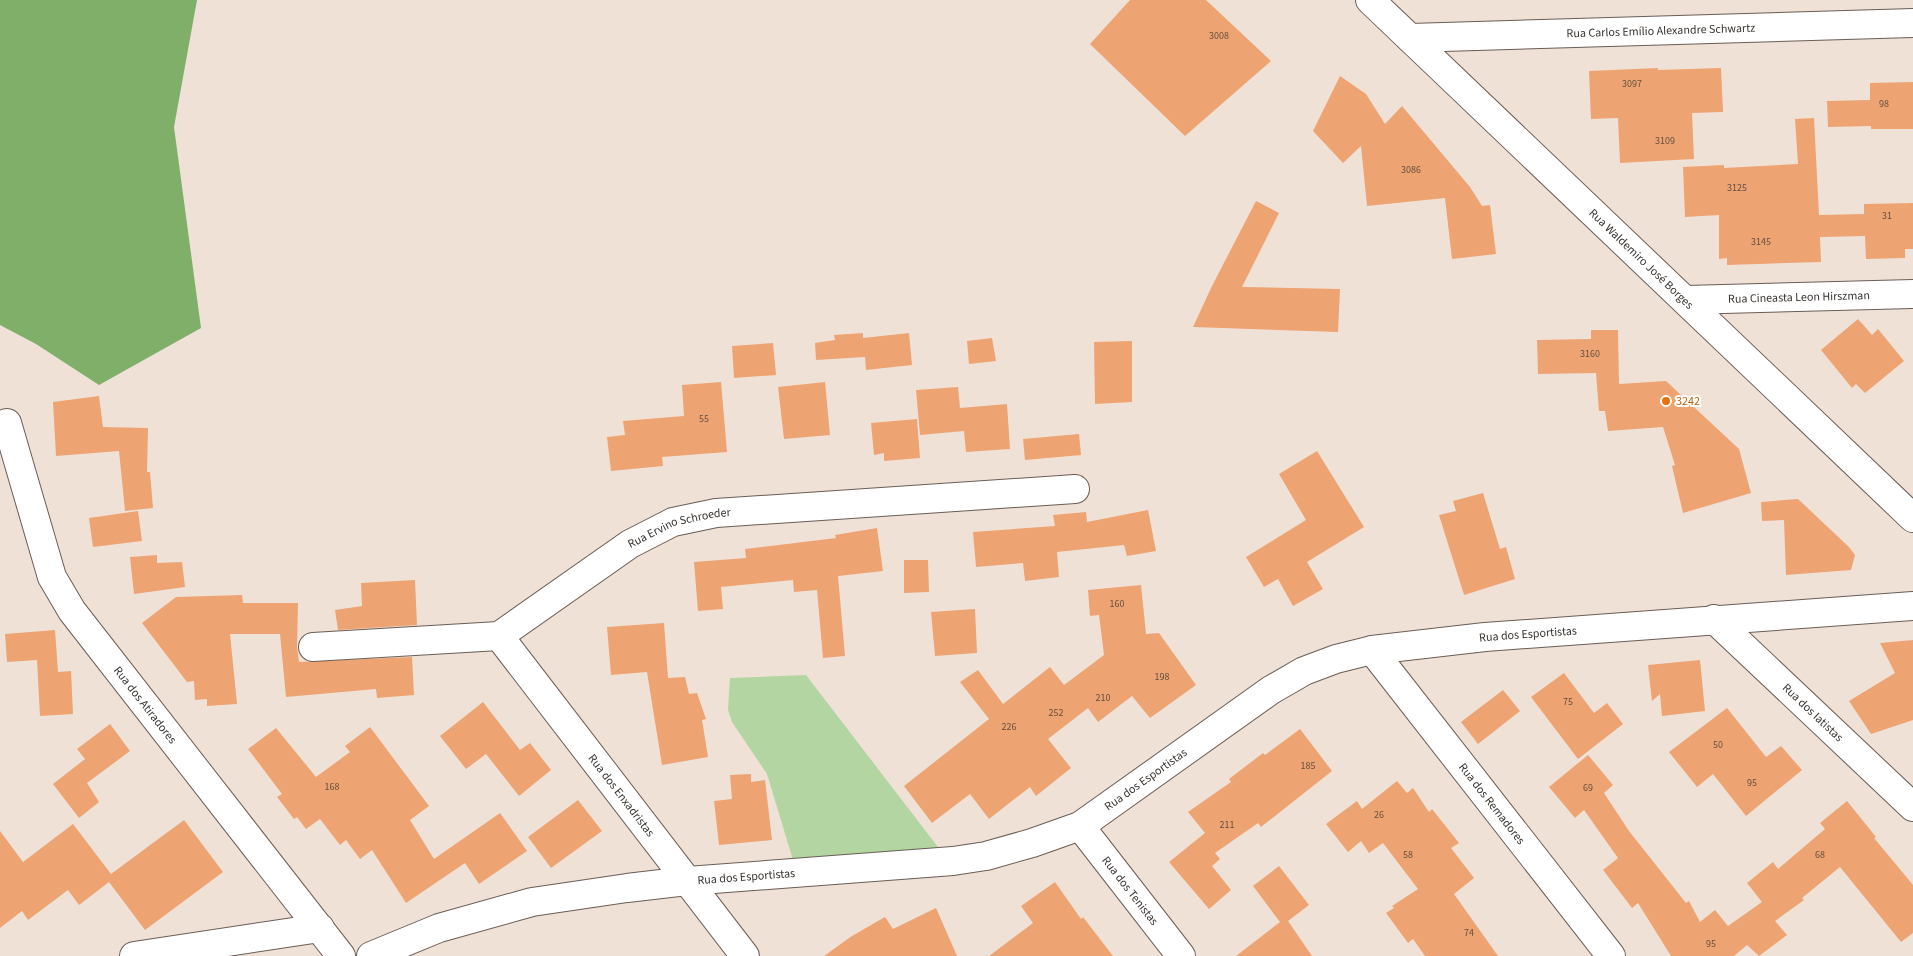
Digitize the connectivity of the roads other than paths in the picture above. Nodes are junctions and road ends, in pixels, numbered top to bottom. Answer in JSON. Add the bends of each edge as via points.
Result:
{"nodes":[{"id":1,"x":1370,"y":0,"type":"edge"},
{"id":2,"x":1913,"y":23,"type":"edge"},
{"id":3,"x":1410,"y":38,"type":"junction"},
{"id":4,"x":1913,"y":294,"type":"edge"},
{"id":5,"x":1685,"y":300,"type":"junction"},
{"id":6,"x":7,"y":422,"type":"dead end"},
{"id":7,"x":1075,"y":488,"type":"dead end"},
{"id":8,"x":1913,"y":518,"type":"edge"},
{"id":9,"x":1913,"y":606,"type":"edge"},
{"id":10,"x":1714,"y":619,"type":"junction"},
{"id":11,"x":499,"y":636,"type":"junction"},
{"id":12,"x":313,"y":647,"type":"dead end"},
{"id":13,"x":1372,"y":650,"type":"junction"},
{"id":14,"x":1913,"y":807,"type":"edge"},
{"id":15,"x":1080,"y":826,"type":"junction"},
{"id":16,"x":687,"y":881,"type":"junction"},
{"id":17,"x":320,"y":928,"type":"junction"},
{"id":18,"x":134,"y":956,"type":"edge"},
{"id":19,"x":341,"y":956,"type":"edge"},
{"id":20,"x":371,"y":956,"type":"edge"},
{"id":21,"x":745,"y":956,"type":"edge"},
{"id":22,"x":1181,"y":956,"type":"edge"},
{"id":23,"x":1612,"y":956,"type":"edge"}],
"edges":[{"from":1,"to":3,"type":"street","name":"Rua Waldemiro José Borges"},
{"from":2,"to":3,"type":"street","name":"Rua Carlos Emílio Alexandre Schwartz"},
{"from":3,"to":5,"type":"street","name":"Rua Waldemiro José Borges"},
{"from":4,"to":5,"type":"street","name":"Rua Cineasta Leon Hirszman"},
{"from":5,"to":8,"type":"street","name":"Rua Waldemiro José Borges"},
{"from":6,"to":17,"type":"street","name":"Rua dos Atiradores","via":[[52,577],[72,611]]},
{"from":7,"to":11,"type":"street","name":"Rua Ervino Schroeder","via":[[716,513],[672,522],[630,544]]},
{"from":9,"to":10,"type":"street","name":"Rua dos Esportistas"},
{"from":10,"to":13,"type":"street","name":"Rua dos Esportistas","via":[[1485,637]]},
{"from":10,"to":14,"type":"street","name":"Rua dos Iatistas"},
{"from":11,"to":12,"type":"street"},
{"from":11,"to":16,"type":"street","name":"Rua dos Enxadristas"},
{"from":13,"to":15,"type":"street","name":"Rua dos Esportistas","via":[[1336,658],[1271,690]]},
{"from":13,"to":23,"type":"street","name":"Rua dos Remadores"},
{"from":15,"to":16,"type":"street","name":"Rua dos Esportistas","via":[[1023,846],[953,861]]},
{"from":15,"to":22,"type":"street","name":"Rua dos Tenistas"},
{"from":16,"to":20,"type":"street","name":"Rua dos Esportistas","via":[[532,902],[439,928]]},
{"from":16,"to":21,"type":"street","name":"Rua dos Enxadristas"},
{"from":17,"to":18,"type":"street"},
{"from":17,"to":19,"type":"street","name":"Rua dos Atiradores"}]}
